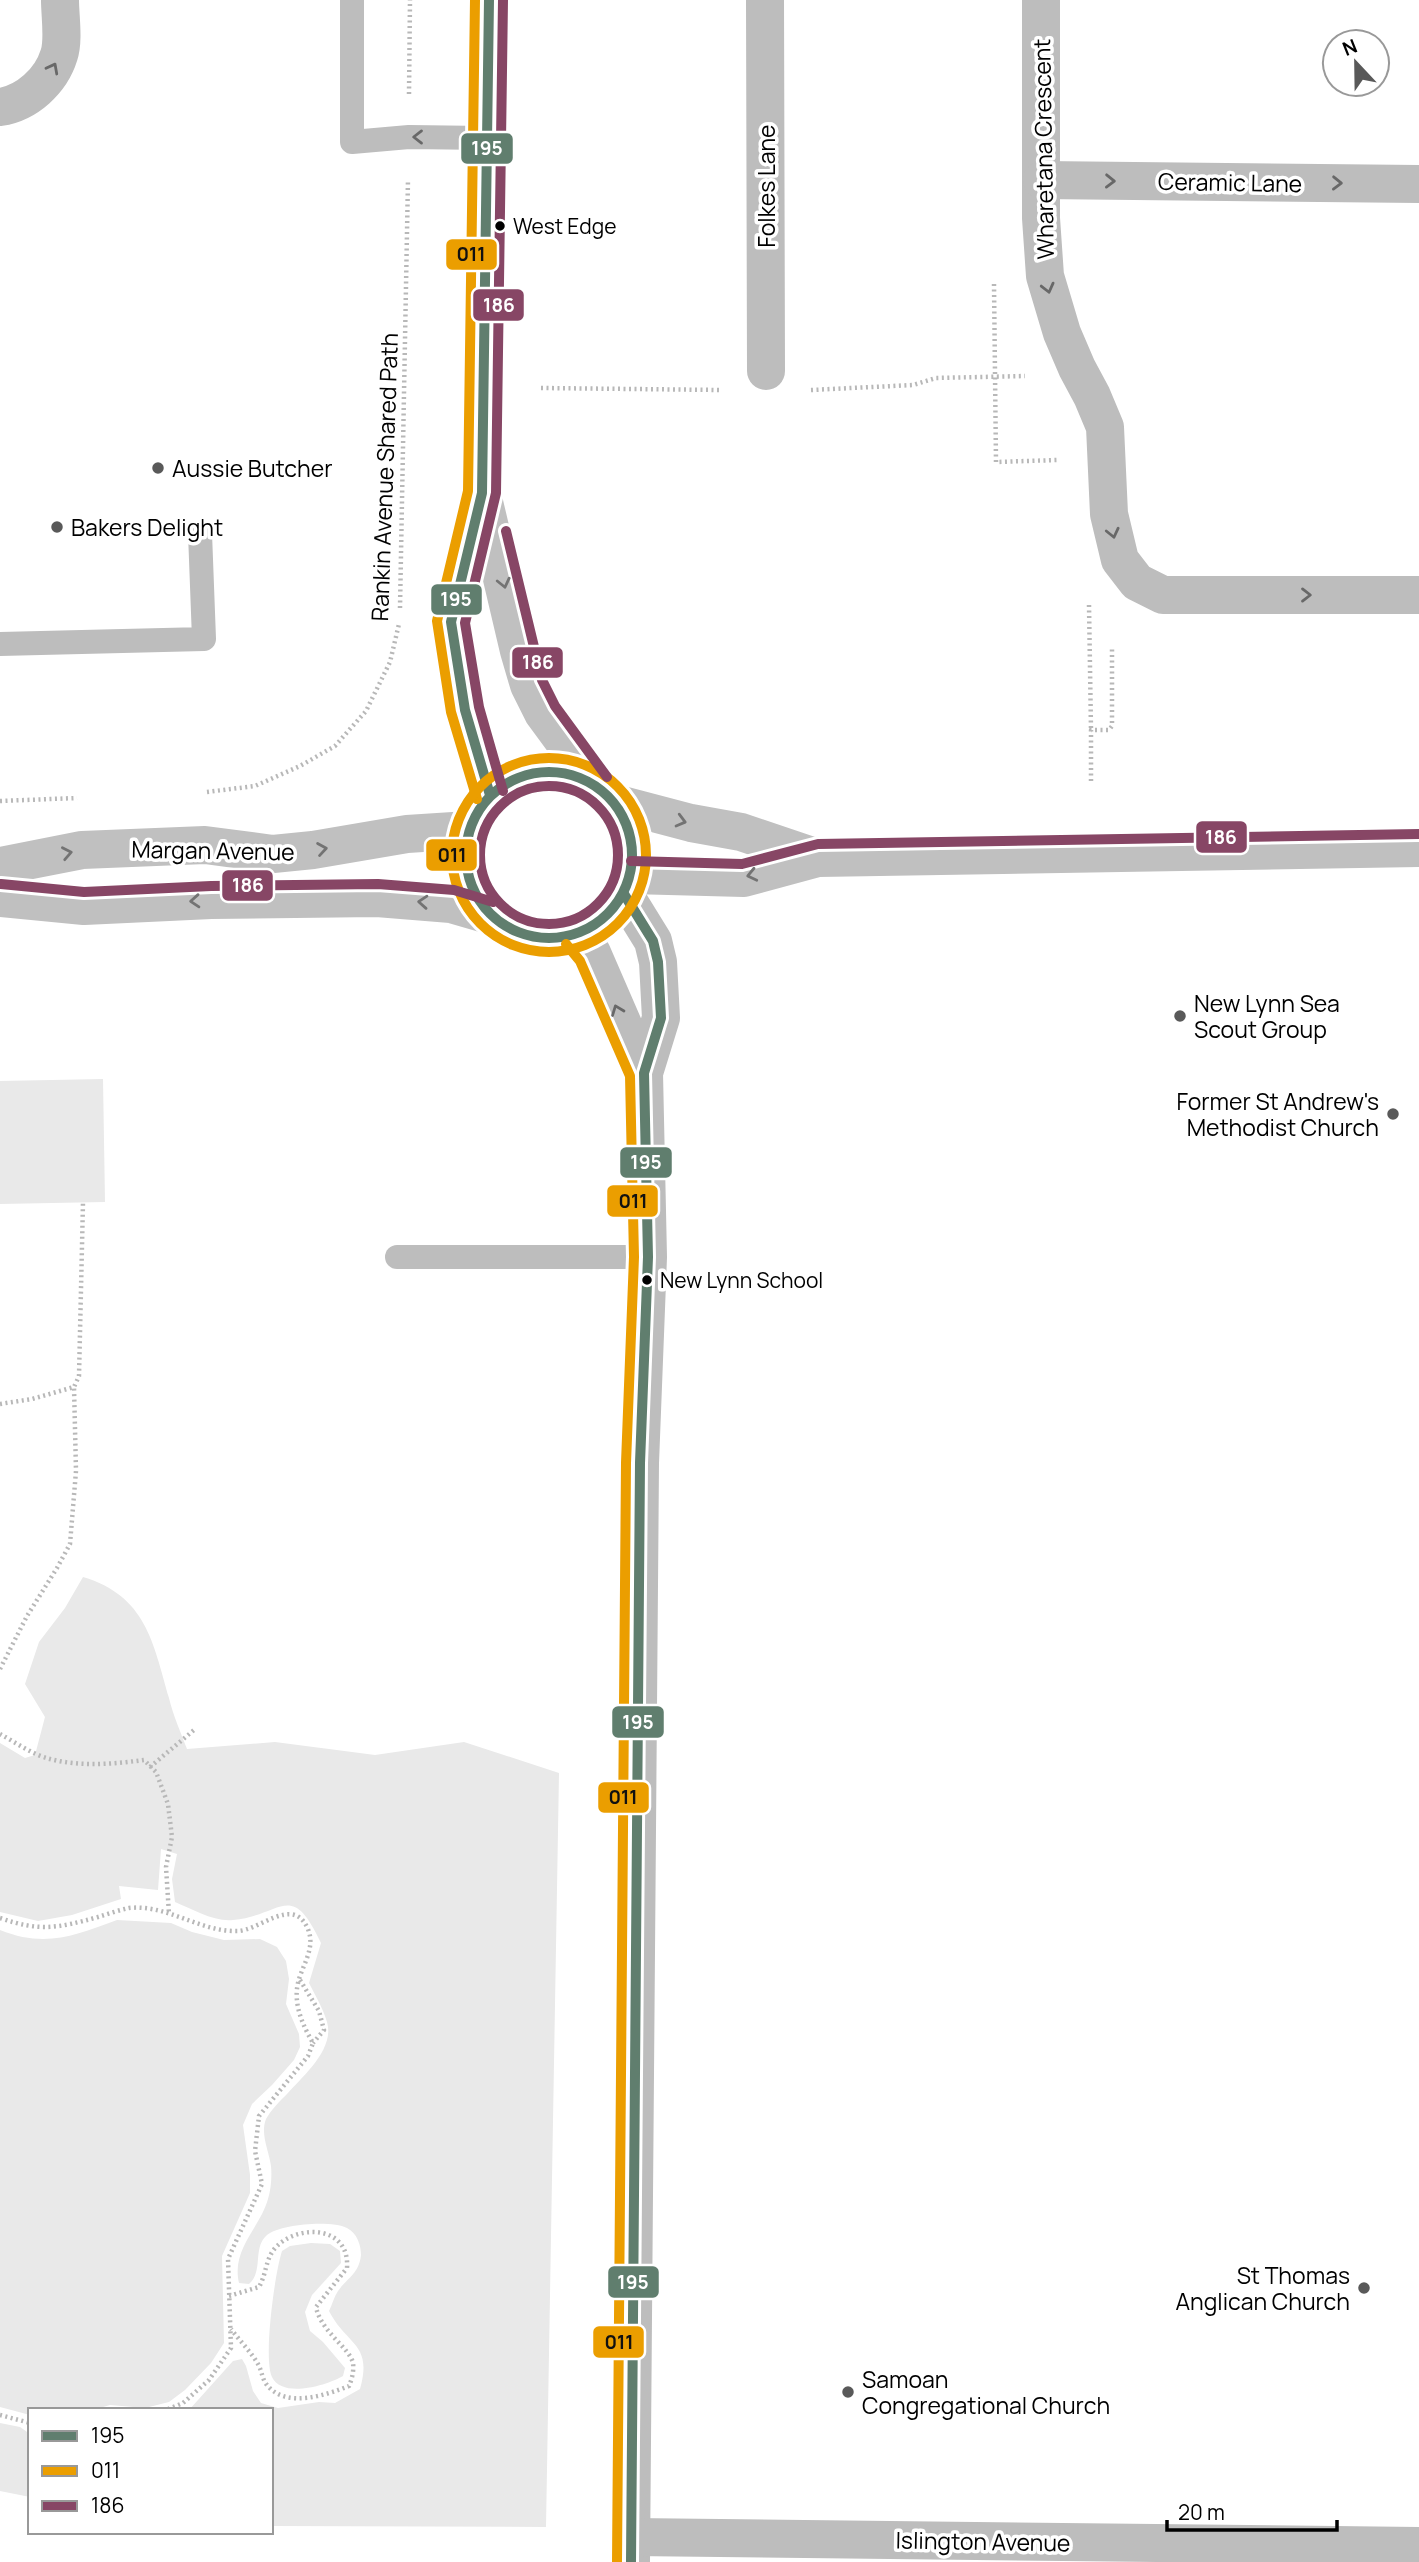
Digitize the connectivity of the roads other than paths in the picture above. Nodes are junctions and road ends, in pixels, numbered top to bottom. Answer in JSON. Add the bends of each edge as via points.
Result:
{"nodes":[{"id":1,"x":60,"y":0,"type":"edge"},
{"id":2,"x":352,"y":0,"type":"edge"},
{"id":3,"x":489,"y":0,"type":"edge"},
{"id":4,"x":765,"y":0,"type":"edge"},
{"id":5,"x":1041,"y":0,"type":"edge"},
{"id":6,"x":0,"y":107,"type":"edge"},
{"id":7,"x":486,"y":138,"type":"junction"},
{"id":8,"x":1042,"y":180,"type":"junction"},
{"id":9,"x":1419,"y":184,"type":"edge"},
{"id":10,"x":766,"y":371,"type":"dead end"},
{"id":11,"x":482,"y":493,"type":"junction"},
{"id":12,"x":200,"y":533,"type":"dead end"},
{"id":13,"x":1419,"y":595,"type":"edge"},
{"id":14,"x":0,"y":644,"type":"edge"},
{"id":15,"x":606,"y":794,"type":"junction"},
{"id":16,"x":490,"y":795,"type":"junction"},
{"id":17,"x":469,"y":830,"type":"junction"},
{"id":18,"x":1419,"y":848,"type":"edge"},
{"id":19,"x":818,"y":858,"type":"junction"},
{"id":20,"x":0,"y":866,"type":"edge"},
{"id":21,"x":627,"y":885,"type":"junction"},
{"id":22,"x":0,"y":898,"type":"edge"},
{"id":23,"x":489,"y":915,"type":"junction"},
{"id":24,"x":576,"y":935,"type":"junction"},
{"id":25,"x":644,"y":1073,"type":"junction"},
{"id":26,"x":397,"y":1257,"type":"dead end"},
{"id":27,"x":648,"y":1257,"type":"junction"},
{"id":28,"x":1419,"y":2546,"type":"edge"},
{"id":29,"x":632,"y":2550,"type":"edge"}],
"edges":[{"from":6,"to":1,"type":"street","one_way":true,"via":[[30,95],[49,76],[60,53]]},
{"from":7,"to":2,"type":"lane","one_way":true,"via":[[352,142]]},
{"from":3,"to":7,"type":"main road"},
{"from":4,"to":10,"type":"street","name":"Folkes Lane"},
{"from":5,"to":8,"type":"street","name":"Wharetana Crescent"},
{"from":7,"to":11,"type":"main road"},
{"from":8,"to":9,"type":"street","name":"Ceramic Lane","one_way":true},
{"from":8,"to":13,"type":"street","name":"Wharetana Crescent","one_way":true,"via":[[1045,276],[1062,333],[1104,428],[1113,536],[1120,560],[1137,582],[1163,595]]},
{"from":11,"to":15,"type":"main road","one_way":true,"via":[[529,684],[543,713]]},
{"from":11,"to":16,"type":"main road","via":[[451,622],[465,710]]},
{"from":12,"to":14,"type":"lane","via":[[204,639]]},
{"from":15,"to":16,"type":"main road","via":[[570,773],[541,771],[513,780]]},
{"from":15,"to":19,"type":"main road","one_way":true},
{"from":15,"to":21,"type":"main road","via":[[632,837]]},
{"from":16,"to":17,"type":"main road"},
{"from":20,"to":17,"type":"main road","name":"Margan Avenue","one_way":true,"via":[[82,850],[205,845],[273,854],[407,834]]},
{"from":17,"to":23,"type":"main road","via":[[465,860],[473,890]]},
{"from":18,"to":19,"type":"main road"},
{"from":19,"to":21,"type":"main road","one_way":true,"via":[[744,878]]},
{"from":21,"to":24,"type":"main road","via":[[604,919]]},
{"from":21,"to":25,"type":"street","via":[[658,962],[661,1018]]},
{"from":23,"to":22,"type":"main road","name":"Margan Avenue","one_way":true,"via":[[451,904],[377,898],[83,906]]},
{"from":23,"to":24,"type":"main road","via":[[521,935],[539,939]]},
{"from":25,"to":24,"type":"street","one_way":true,"via":[[606,981],[592,953]]},
{"from":25,"to":27,"type":"street"},
{"from":26,"to":27,"type":"lane"},
{"from":27,"to":29,"type":"street","via":[[640,1463]]},
{"from":28,"to":29,"type":"street","name":"Islington Avenue"}]}
